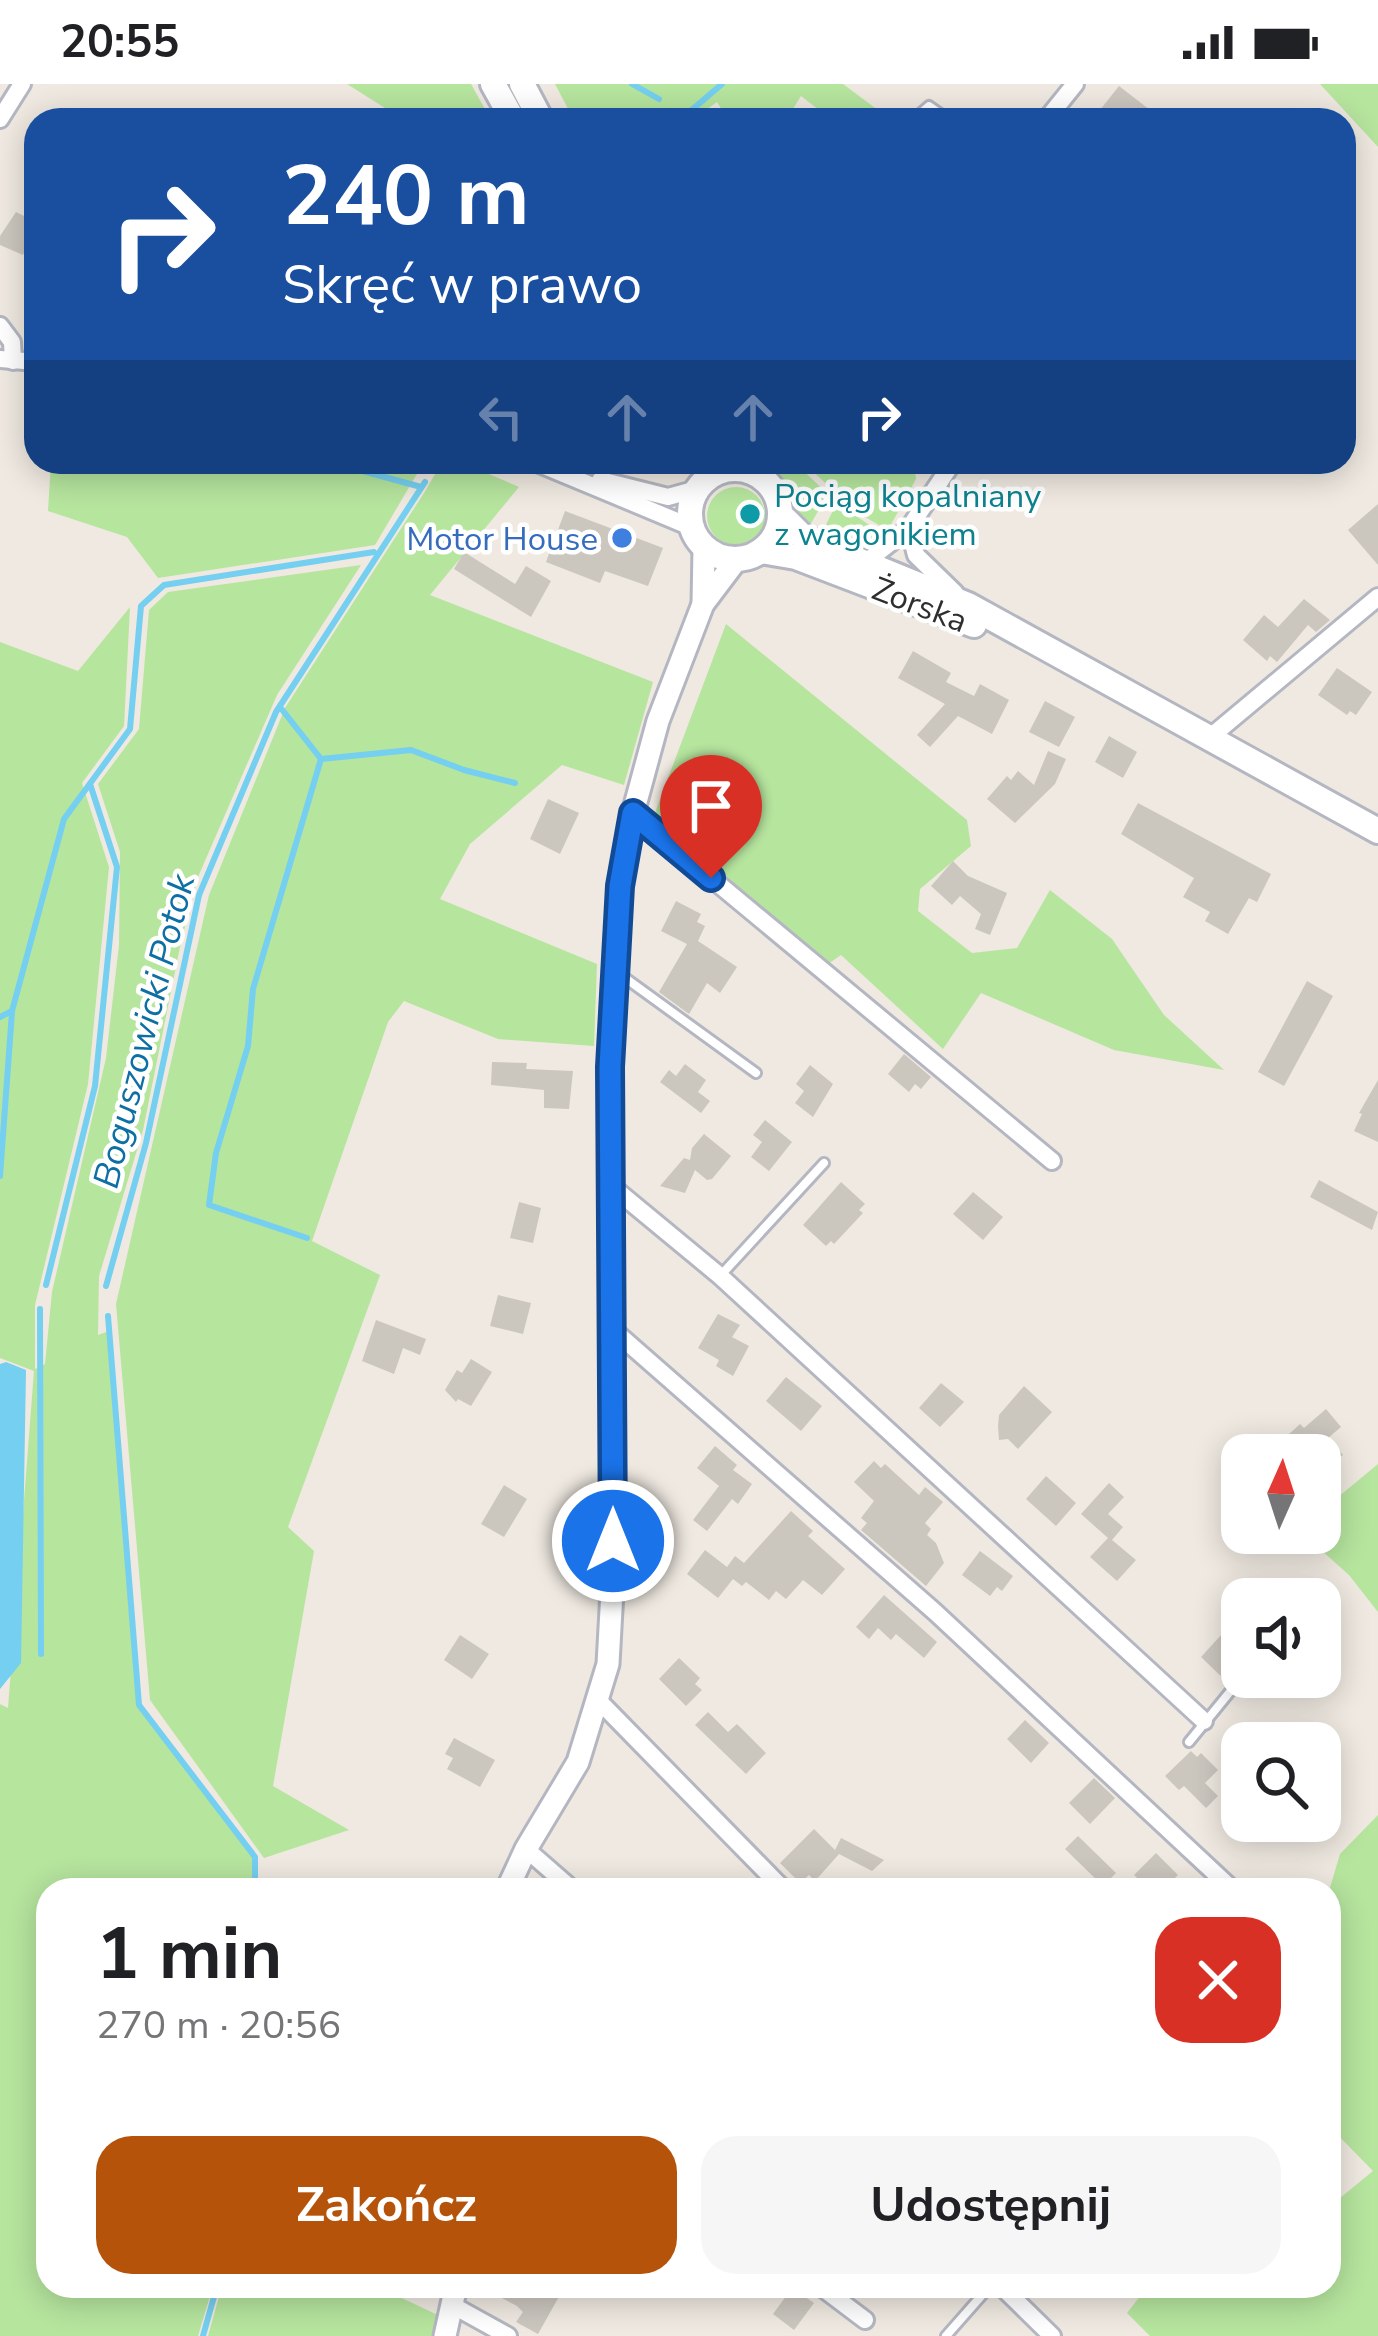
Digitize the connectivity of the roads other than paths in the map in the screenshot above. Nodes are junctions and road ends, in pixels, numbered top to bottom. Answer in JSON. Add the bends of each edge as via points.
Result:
{"nodes":[{"id":1,"x":22,"y":84,"type":"edge"},
{"id":2,"x":1075,"y":84,"type":"edge"},
{"id":3,"x":1056,"y":108,"type":"edge"},
{"id":4,"x":0,"y":119,"type":"edge"},
{"id":5,"x":0,"y":326,"type":"edge"},
{"id":6,"x":7,"y":360,"type":"edge"},
{"id":7,"x":570,"y":474,"type":"edge"},
{"id":8,"x":753,"y":474,"type":"edge"},
{"id":9,"x":939,"y":474,"type":"edge"},
{"id":10,"x":573,"y":475,"type":"junction"},
{"id":11,"x":702,"y":477,"type":"edge"},
{"id":12,"x":780,"y":514,"type":"junction"},
{"id":13,"x":909,"y":528,"type":"junction"},
{"id":14,"x":698,"y":537,"type":"junction"},
{"id":15,"x":749,"y":555,"type":"junction"},
{"id":16,"x":866,"y":562,"type":"junction"},
{"id":17,"x":1378,"y":597,"type":"edge"},
{"id":18,"x":703,"y":604,"type":"junction"},
{"id":19,"x":968,"y":605,"type":"junction"},
{"id":20,"x":1076,"y":667,"type":"junction"},
{"id":21,"x":1208,"y":739,"type":"junction"},
{"id":22,"x":633,"y":813,"type":"junction"},
{"id":23,"x":1378,"y":831,"type":"edge"},
{"id":24,"x":615,"y":970,"type":"junction"},
{"id":25,"x":756,"y":1073,"type":"dead end"},
{"id":26,"x":1052,"y":1161,"type":"dead end"},
{"id":27,"x":824,"y":1163,"type":"dead end"},
{"id":28,"x":610,"y":1184,"type":"junction"},
{"id":29,"x":720,"y":1276,"type":"junction"},
{"id":30,"x":611,"y":1328,"type":"junction"},
{"id":31,"x":1224,"y":1698,"type":"edge"},
{"id":32,"x":597,"y":1699,"type":"junction"},
{"id":33,"x":1204,"y":1721,"type":"junction"},
{"id":34,"x":1189,"y":1742,"type":"dead end"},
{"id":35,"x":526,"y":1849,"type":"junction"},
{"id":36,"x":513,"y":1878,"type":"edge"},
{"id":37,"x":559,"y":1878,"type":"edge"},
{"id":38,"x":772,"y":1878,"type":"edge"},
{"id":39,"x":1220,"y":1878,"type":"edge"},
{"id":40,"x":453,"y":2298,"type":"edge"},
{"id":41,"x":458,"y":2298,"type":"edge"},
{"id":42,"x":836,"y":2298,"type":"edge"},
{"id":43,"x":979,"y":2298,"type":"edge"},
{"id":44,"x":1013,"y":2298,"type":"edge"},
{"id":45,"x":865,"y":2320,"type":"dead end"},
{"id":46,"x":445,"y":2336,"type":"edge"},
{"id":47,"x":508,"y":2336,"type":"edge"},
{"id":48,"x":946,"y":2336,"type":"edge"},
{"id":49,"x":1052,"y":2336,"type":"edge"}],
"edges":[{"from":1,"to":4,"type":"street"},
{"from":2,"to":3,"type":"street"},
{"from":5,"to":6,"type":"street","via":[[12,342]]},
{"from":7,"to":10,"type":"street"},
{"from":8,"to":12,"type":"main road","via":[[768,483]]},
{"from":9,"to":13,"type":"street","name":"Żorska"},
{"from":10,"to":11,"type":"street","via":[[663,496]]},
{"from":10,"to":14,"type":"street"},
{"from":11,"to":14,"type":"main road","via":[[690,508]]},
{"from":12,"to":15,"type":"main road","via":[[774,537]]},
{"from":12,"to":16,"type":"main road","name":"Żorska","via":[[798,535]]},
{"from":13,"to":16,"type":"street","name":"Żorska"},
{"from":13,"to":19,"type":"street","name":"Żorska","via":[[921,562]]},
{"from":14,"to":15,"type":"main road","via":[[718,556]]},
{"from":14,"to":18,"type":"street"},
{"from":15,"to":18,"type":"street"},
{"from":15,"to":20,"type":"main road","name":"Żorska","via":[[789,555]]},
{"from":16,"to":19,"type":"main road","name":"Żorska"},
{"from":17,"to":21,"type":"street"},
{"from":18,"to":22,"type":"street"},
{"from":19,"to":20,"type":"main road","name":"Żorska"},
{"from":20,"to":21,"type":"main road","name":"Żorska"},
{"from":21,"to":23,"type":"main road","name":"Żorska"},
{"from":22,"to":24,"type":"street"},
{"from":22,"to":26,"type":"street"},
{"from":24,"to":25,"type":"lane"},
{"from":24,"to":28,"type":"street"},
{"from":27,"to":29,"type":"lane"},
{"from":28,"to":29,"type":"street"},
{"from":28,"to":30,"type":"street"},
{"from":29,"to":33,"type":"street"},
{"from":30,"to":32,"type":"street","via":[[613,1573],[608,1664]]},
{"from":30,"to":39,"type":"street"},
{"from":31,"to":33,"type":"lane"},
{"from":32,"to":35,"type":"street","via":[[578,1762]]},
{"from":32,"to":38,"type":"street"},
{"from":33,"to":34,"type":"lane"},
{"from":35,"to":36,"type":"street"},
{"from":35,"to":37,"type":"street"},
{"from":40,"to":46,"type":"street"},
{"from":41,"to":47,"type":"street"},
{"from":42,"to":45,"type":"street"},
{"from":43,"to":48,"type":"lane"},
{"from":44,"to":49,"type":"street"}]}
